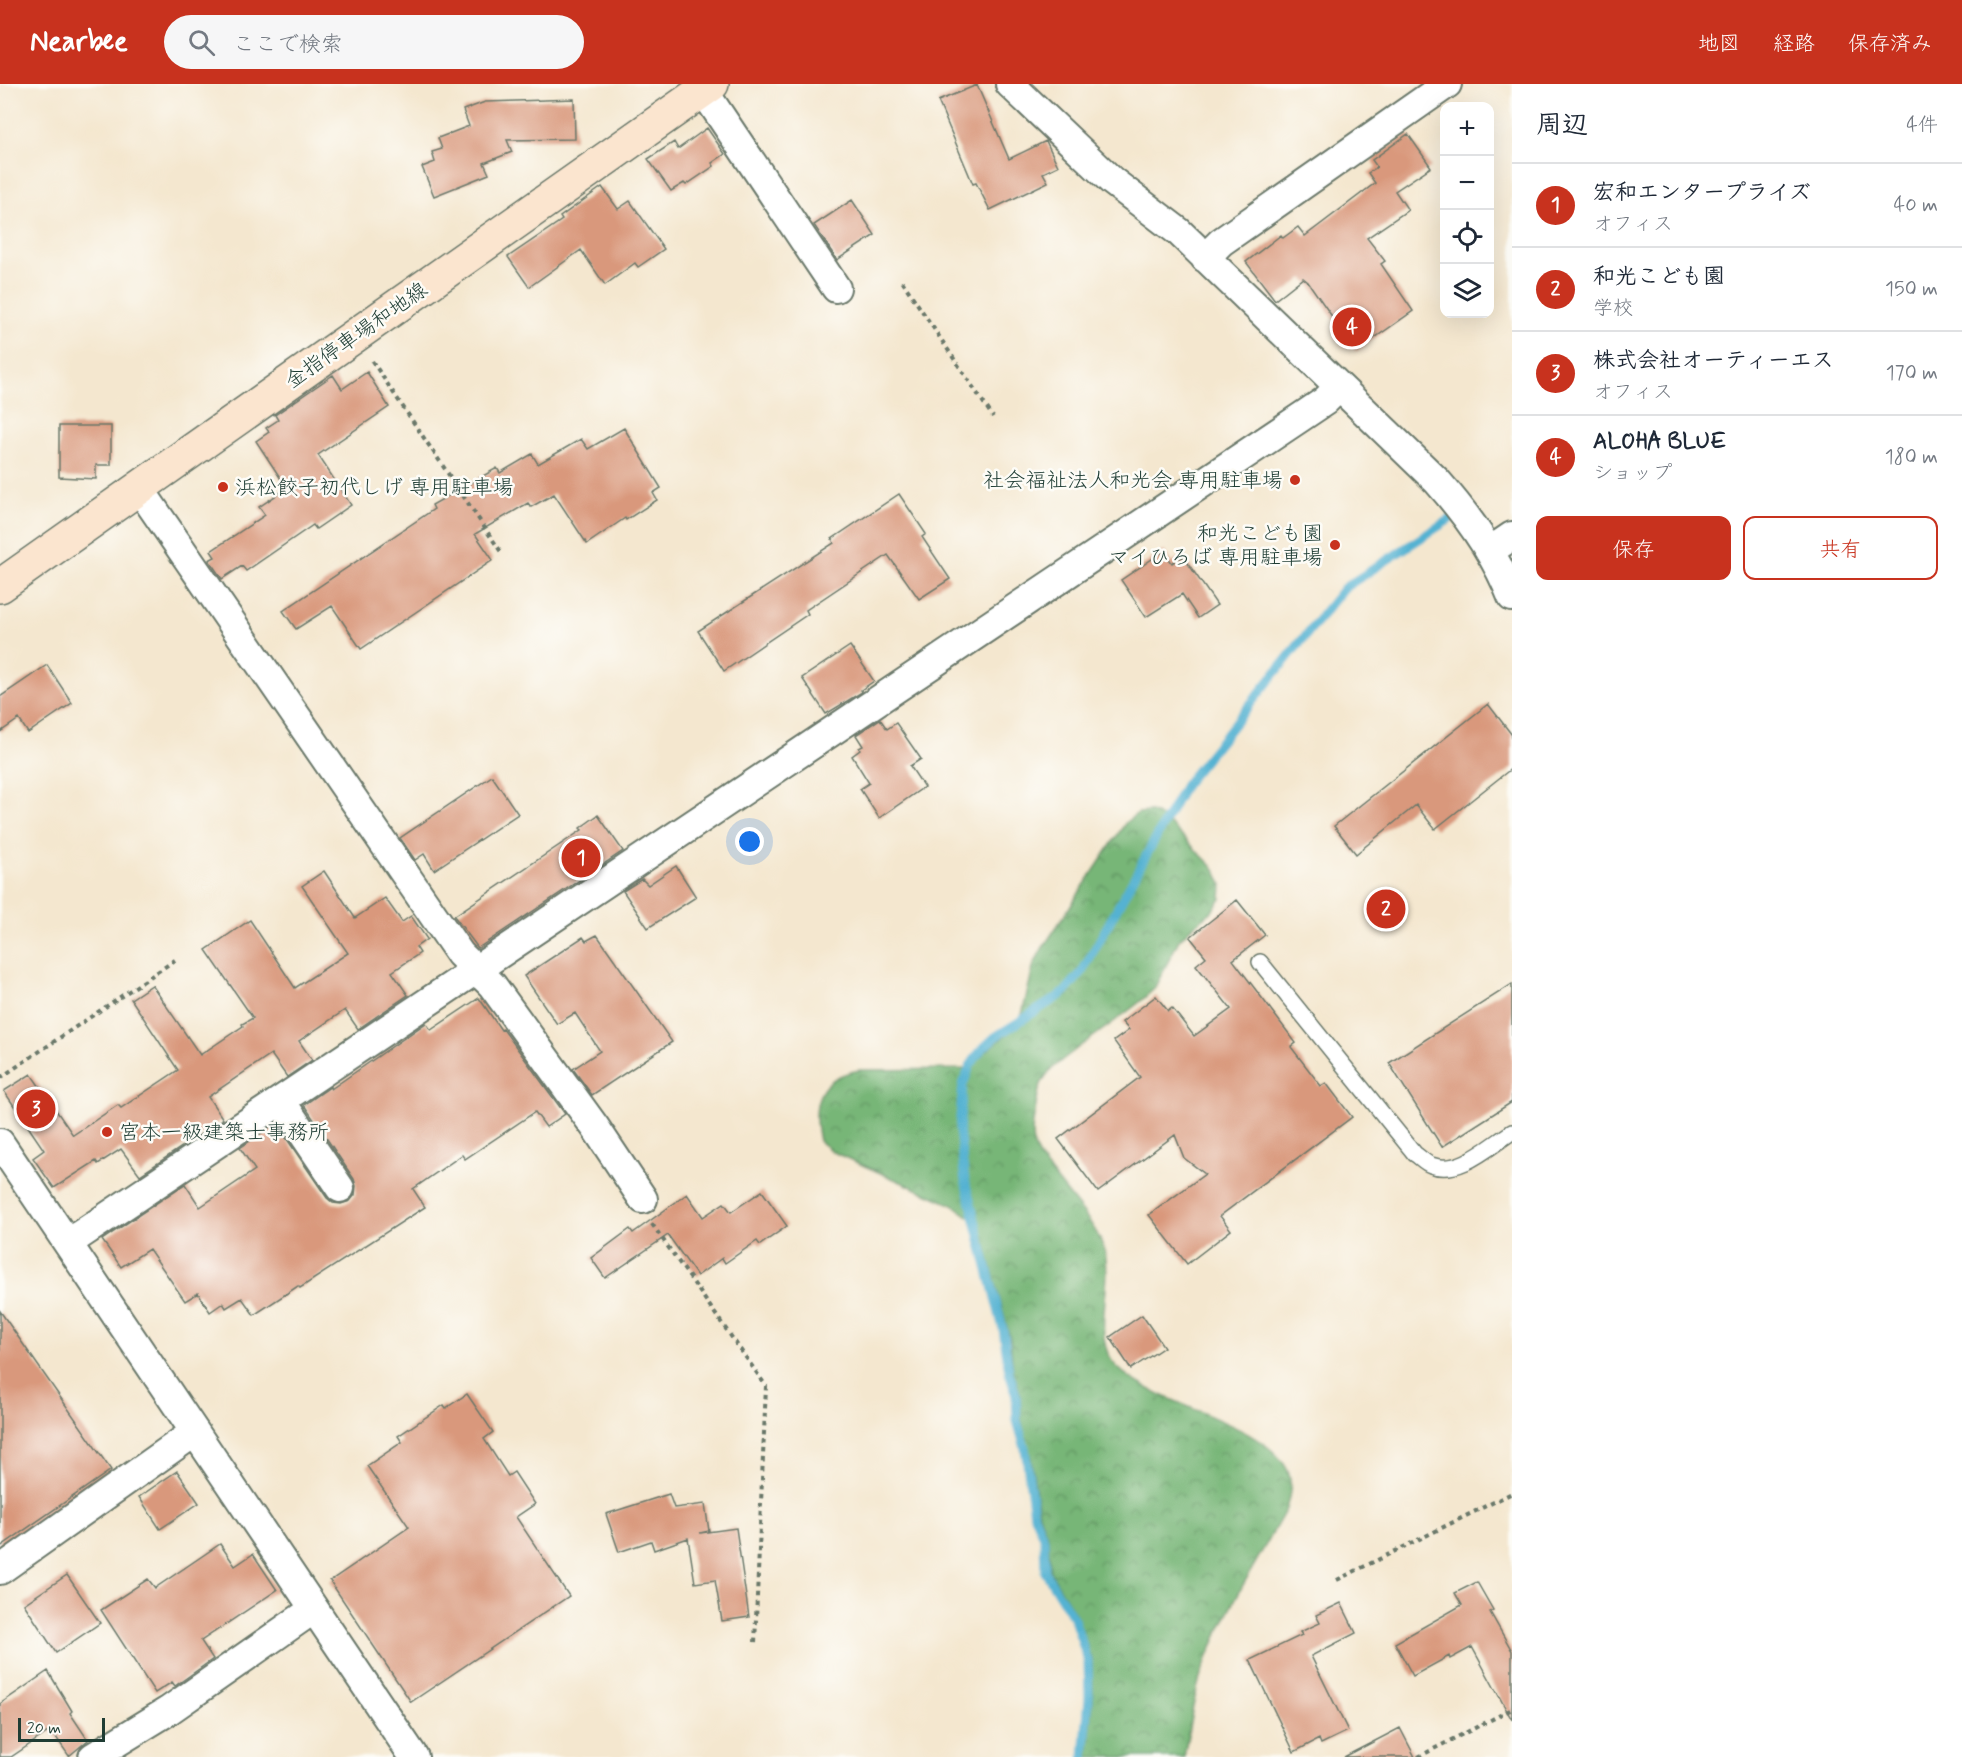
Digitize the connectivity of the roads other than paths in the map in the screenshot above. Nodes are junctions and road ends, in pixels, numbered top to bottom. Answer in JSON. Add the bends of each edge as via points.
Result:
{"nodes":[{"id":1,"x":1010,"y":84,"type":"edge"},
{"id":2,"x":1447,"y":84,"type":"edge"},
{"id":3,"x":707,"y":87,"type":"edge"},
{"id":4,"x":1205,"y":258,"type":"junction"},
{"id":5,"x":836,"y":288,"type":"dead end"},
{"id":6,"x":1339,"y":387,"type":"junction"},
{"id":7,"x":139,"y":488,"type":"junction"},
{"id":8,"x":1501,"y":543,"type":"edge"},
{"id":9,"x":0,"y":586,"type":"edge"},
{"id":10,"x":1512,"y":597,"type":"edge"},
{"id":11,"x":1260,"y":962,"type":"dead end"},
{"id":12,"x":476,"y":969,"type":"junction"},
{"id":13,"x":281,"y":1101,"type":"junction"},
{"id":14,"x":1512,"y":1132,"type":"edge"},
{"id":15,"x":0,"y":1143,"type":"edge"},
{"id":16,"x":340,"y":1188,"type":"dead end"},
{"id":17,"x":643,"y":1199,"type":"road end"},
{"id":18,"x":68,"y":1244,"type":"junction"},
{"id":19,"x":195,"y":1432,"type":"junction"},
{"id":20,"x":0,"y":1570,"type":"edge"},
{"id":21,"x":314,"y":1609,"type":"junction"},
{"id":22,"x":93,"y":1757,"type":"edge"},
{"id":23,"x":414,"y":1757,"type":"edge"}],
"edges":[{"from":1,"to":4,"type":"street","via":[[1112,181],[1179,232]]},
{"from":2,"to":4,"type":"street","via":[[1221,242]]},
{"from":3,"to":5,"type":"street"},
{"from":3,"to":7,"type":"main road","name":"金指停車場和地線"},
{"from":4,"to":6,"type":"street"},
{"from":6,"to":8,"type":"street","via":[[1466,514]]},
{"from":6,"to":12,"type":"street","via":[[1325,401]]},
{"from":7,"to":9,"type":"main road","name":"金指停車場和地線"},
{"from":7,"to":12,"type":"street","via":[[460,954]]},
{"from":8,"to":10,"type":"street"},
{"from":11,"to":14,"type":"lane","via":[[1415,1154],[1430,1165],[1449,1167],[1467,1161]]},
{"from":12,"to":13,"type":"street"},
{"from":12,"to":17,"type":"street","via":[[499,994],[596,1127]]},
{"from":13,"to":16,"type":"street"},
{"from":13,"to":18,"type":"street"},
{"from":15,"to":18,"type":"street"},
{"from":18,"to":19,"type":"street"},
{"from":19,"to":20,"type":"street"},
{"from":19,"to":21,"type":"street"},
{"from":21,"to":22,"type":"street","via":[[168,1711]]},
{"from":21,"to":23,"type":"street"}]}
